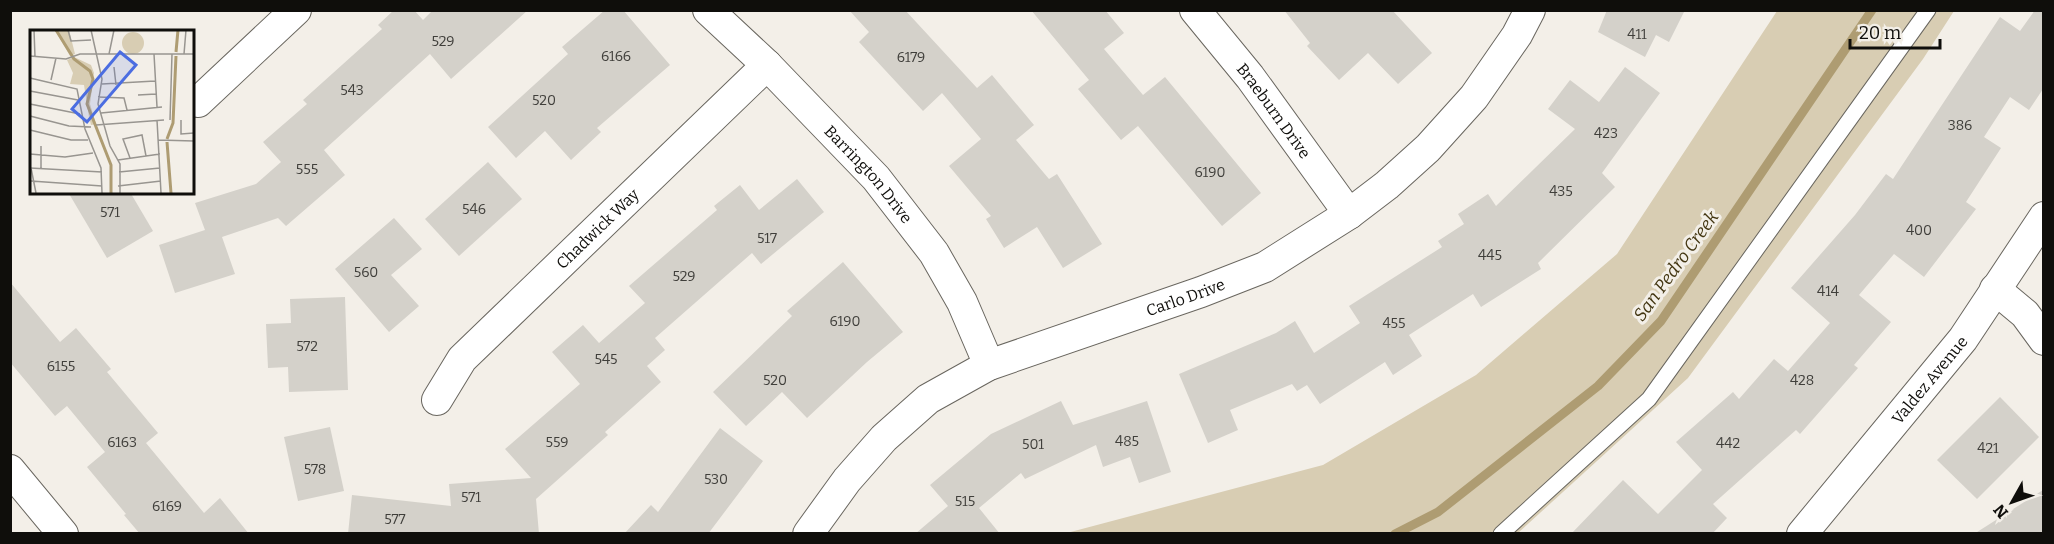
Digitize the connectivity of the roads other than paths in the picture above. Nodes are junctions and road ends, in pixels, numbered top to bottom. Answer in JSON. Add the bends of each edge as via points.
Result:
{"nodes":[{"id":1,"x":296,"y":10,"type":"edge"},
{"id":2,"x":708,"y":10,"type":"edge"},
{"id":3,"x":1195,"y":10,"type":"edge"},
{"id":4,"x":1530,"y":10,"type":"edge"},
{"id":5,"x":1928,"y":10,"type":"edge"},
{"id":6,"x":767,"y":65,"type":"junction"},
{"id":7,"x":198,"y":102,"type":"dead end"},
{"id":8,"x":1348,"y":214,"type":"junction"},
{"id":9,"x":2043,"y":217,"type":"edge"},
{"id":10,"x":1995,"y":289,"type":"junction"},
{"id":11,"x":2043,"y":340,"type":"edge"},
{"id":12,"x":989,"y":365,"type":"junction"},
{"id":13,"x":437,"y":400,"type":"dead end"},
{"id":14,"x":10,"y":470,"type":"edge"},
{"id":15,"x":63,"y":534,"type":"edge"},
{"id":16,"x":808,"y":534,"type":"edge"},
{"id":17,"x":1501,"y":534,"type":"edge"},
{"id":18,"x":1802,"y":534,"type":"edge"}],
"edges":[{"from":1,"to":7,"type":"street"},
{"from":2,"to":6,"type":"street","name":"Barrington Drive"},
{"from":3,"to":8,"type":"street","name":"Braeburn Drive","via":[[1250,77]]},
{"from":4,"to":8,"type":"street","name":"Carlo Drive","via":[[1474,97],[1428,148]]},
{"from":5,"to":17,"type":"lane","via":[[1649,399]]},
{"from":6,"to":12,"type":"street","name":"Barrington Drive","via":[[876,178],[934,253],[962,302]]},
{"from":6,"to":13,"type":"street","name":"Chadwick Way","via":[[462,359]]},
{"from":8,"to":12,"type":"street","name":"Carlo Drive","via":[[1265,267]]},
{"from":9,"to":10,"type":"street","name":"Valdez Avenue"},
{"from":10,"to":11,"type":"street","via":[[2025,314]]},
{"from":10,"to":18,"type":"street","name":"Valdez Avenue","via":[[1963,339]]},
{"from":12,"to":16,"type":"street","name":"Carlo Drive","via":[[928,399],[884,438]]},
{"from":14,"to":15,"type":"street"}]}
